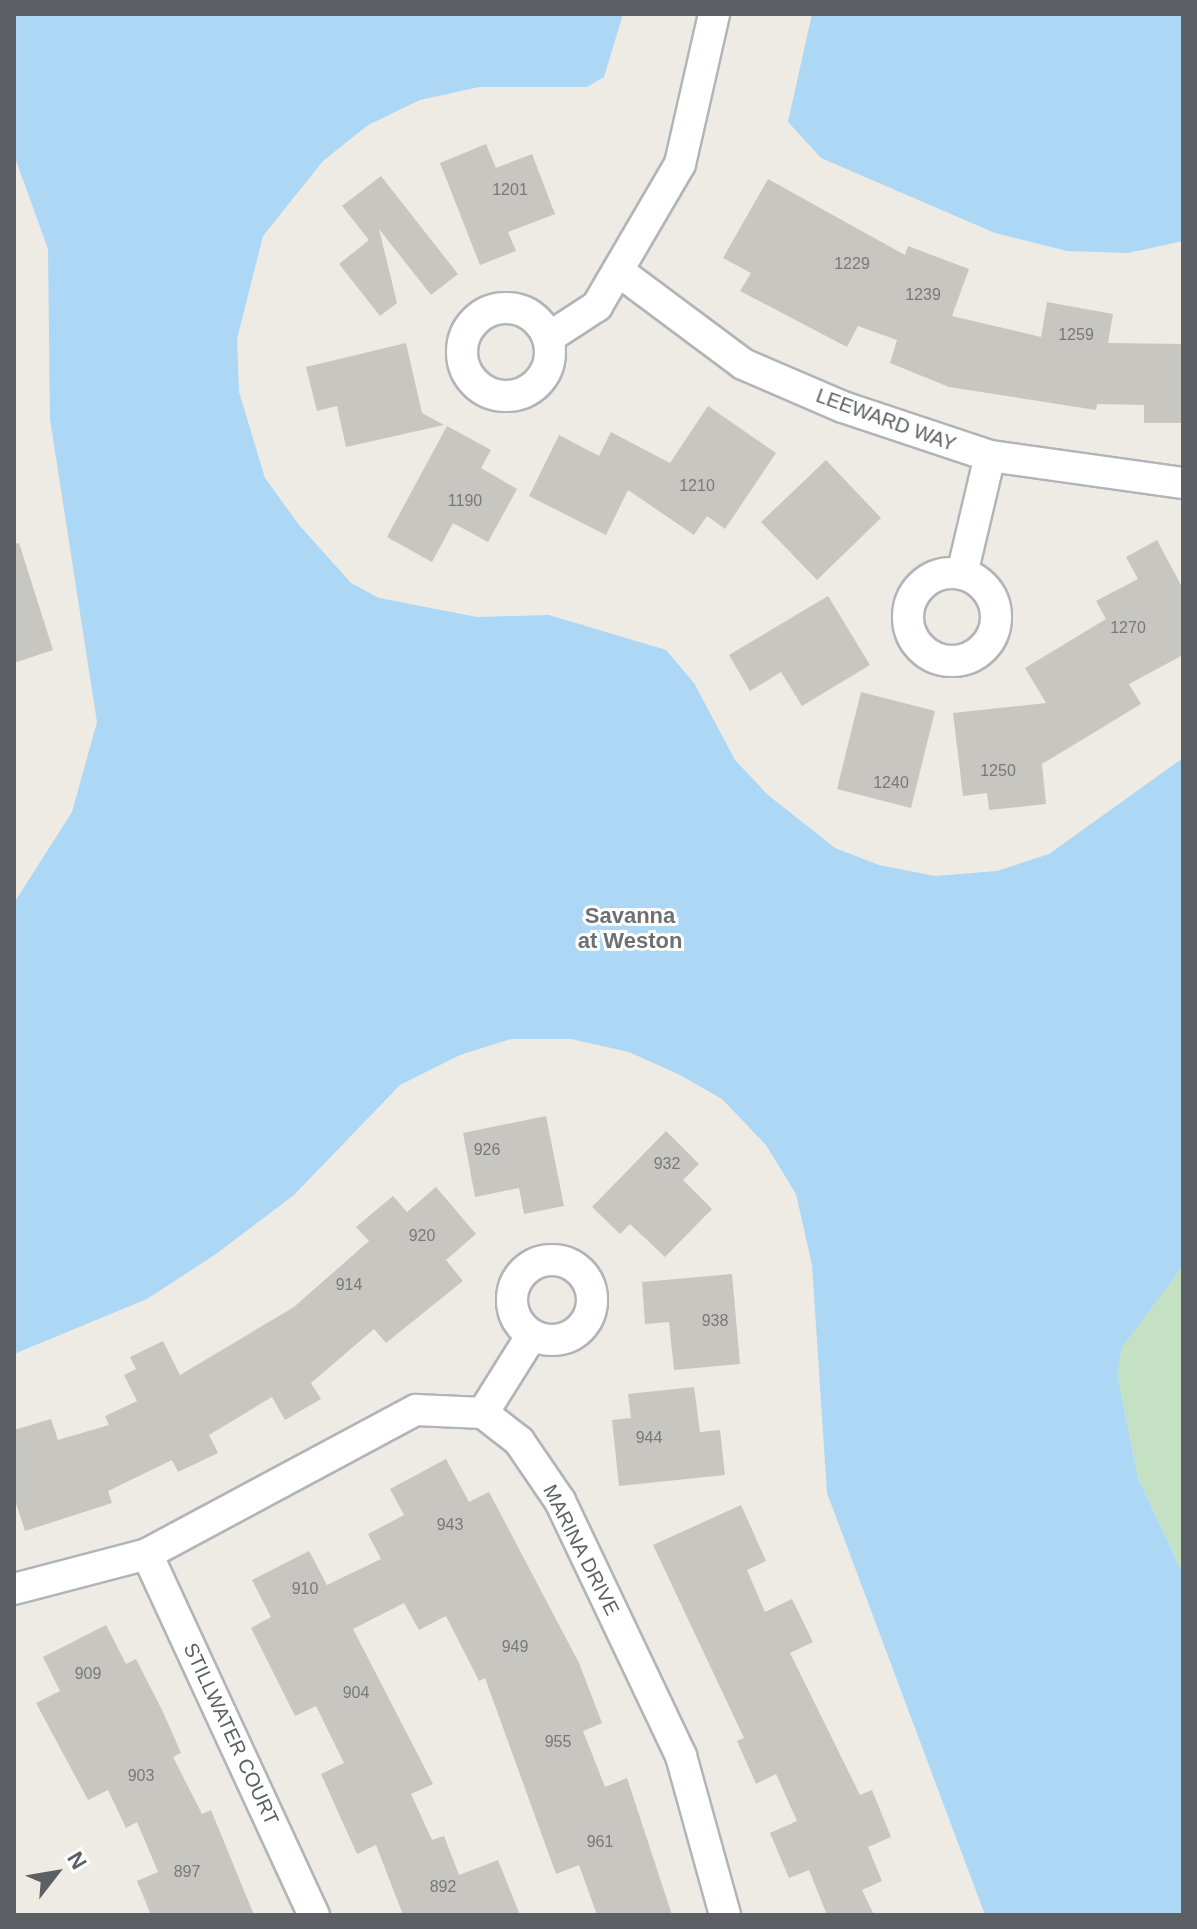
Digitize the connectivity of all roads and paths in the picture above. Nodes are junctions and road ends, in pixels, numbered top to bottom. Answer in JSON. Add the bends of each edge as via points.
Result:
{"nodes":[{"id":1,"x":714,"y":14,"type":"edge"},
{"id":2,"x":621,"y":273,"type":"junction"},
{"id":3,"x":548,"y":338,"type":"dead end"},
{"id":4,"x":990,"y":456,"type":"junction"},
{"id":5,"x":1183,"y":483,"type":"edge"},
{"id":6,"x":962,"y":574,"type":"dead end"},
{"id":7,"x":532,"y":1335,"type":"dead end"},
{"id":8,"x":483,"y":1413,"type":"junction"},
{"id":9,"x":147,"y":1554,"type":"junction"},
{"id":10,"x":14,"y":1589,"type":"edge"},
{"id":11,"x":314,"y":1915,"type":"edge"},
{"id":12,"x":725,"y":1915,"type":"edge"}],
"edges":[{"from":1,"to":2,"type":"street","via":[[680,164]]},
{"from":2,"to":3,"type":"street","via":[[597,306]]},
{"from":2,"to":4,"type":"street","name":"LEEWARD WAY","via":[[743,364]]},
{"from":4,"to":5,"type":"street","name":"LEEWARD WAY"},
{"from":4,"to":6,"type":"street"},
{"from":7,"to":8,"type":"street"},
{"from":8,"to":9,"type":"street","via":[[416,1410],[375,1426],[265,1495]]},
{"from":8,"to":12,"type":"street","name":"MARINA DRIVE","via":[[519,1441],[560,1501],[681,1756]]},
{"from":9,"to":10,"type":"street"},
{"from":9,"to":11,"type":"street","name":"STILLWATER COURT"}]}
